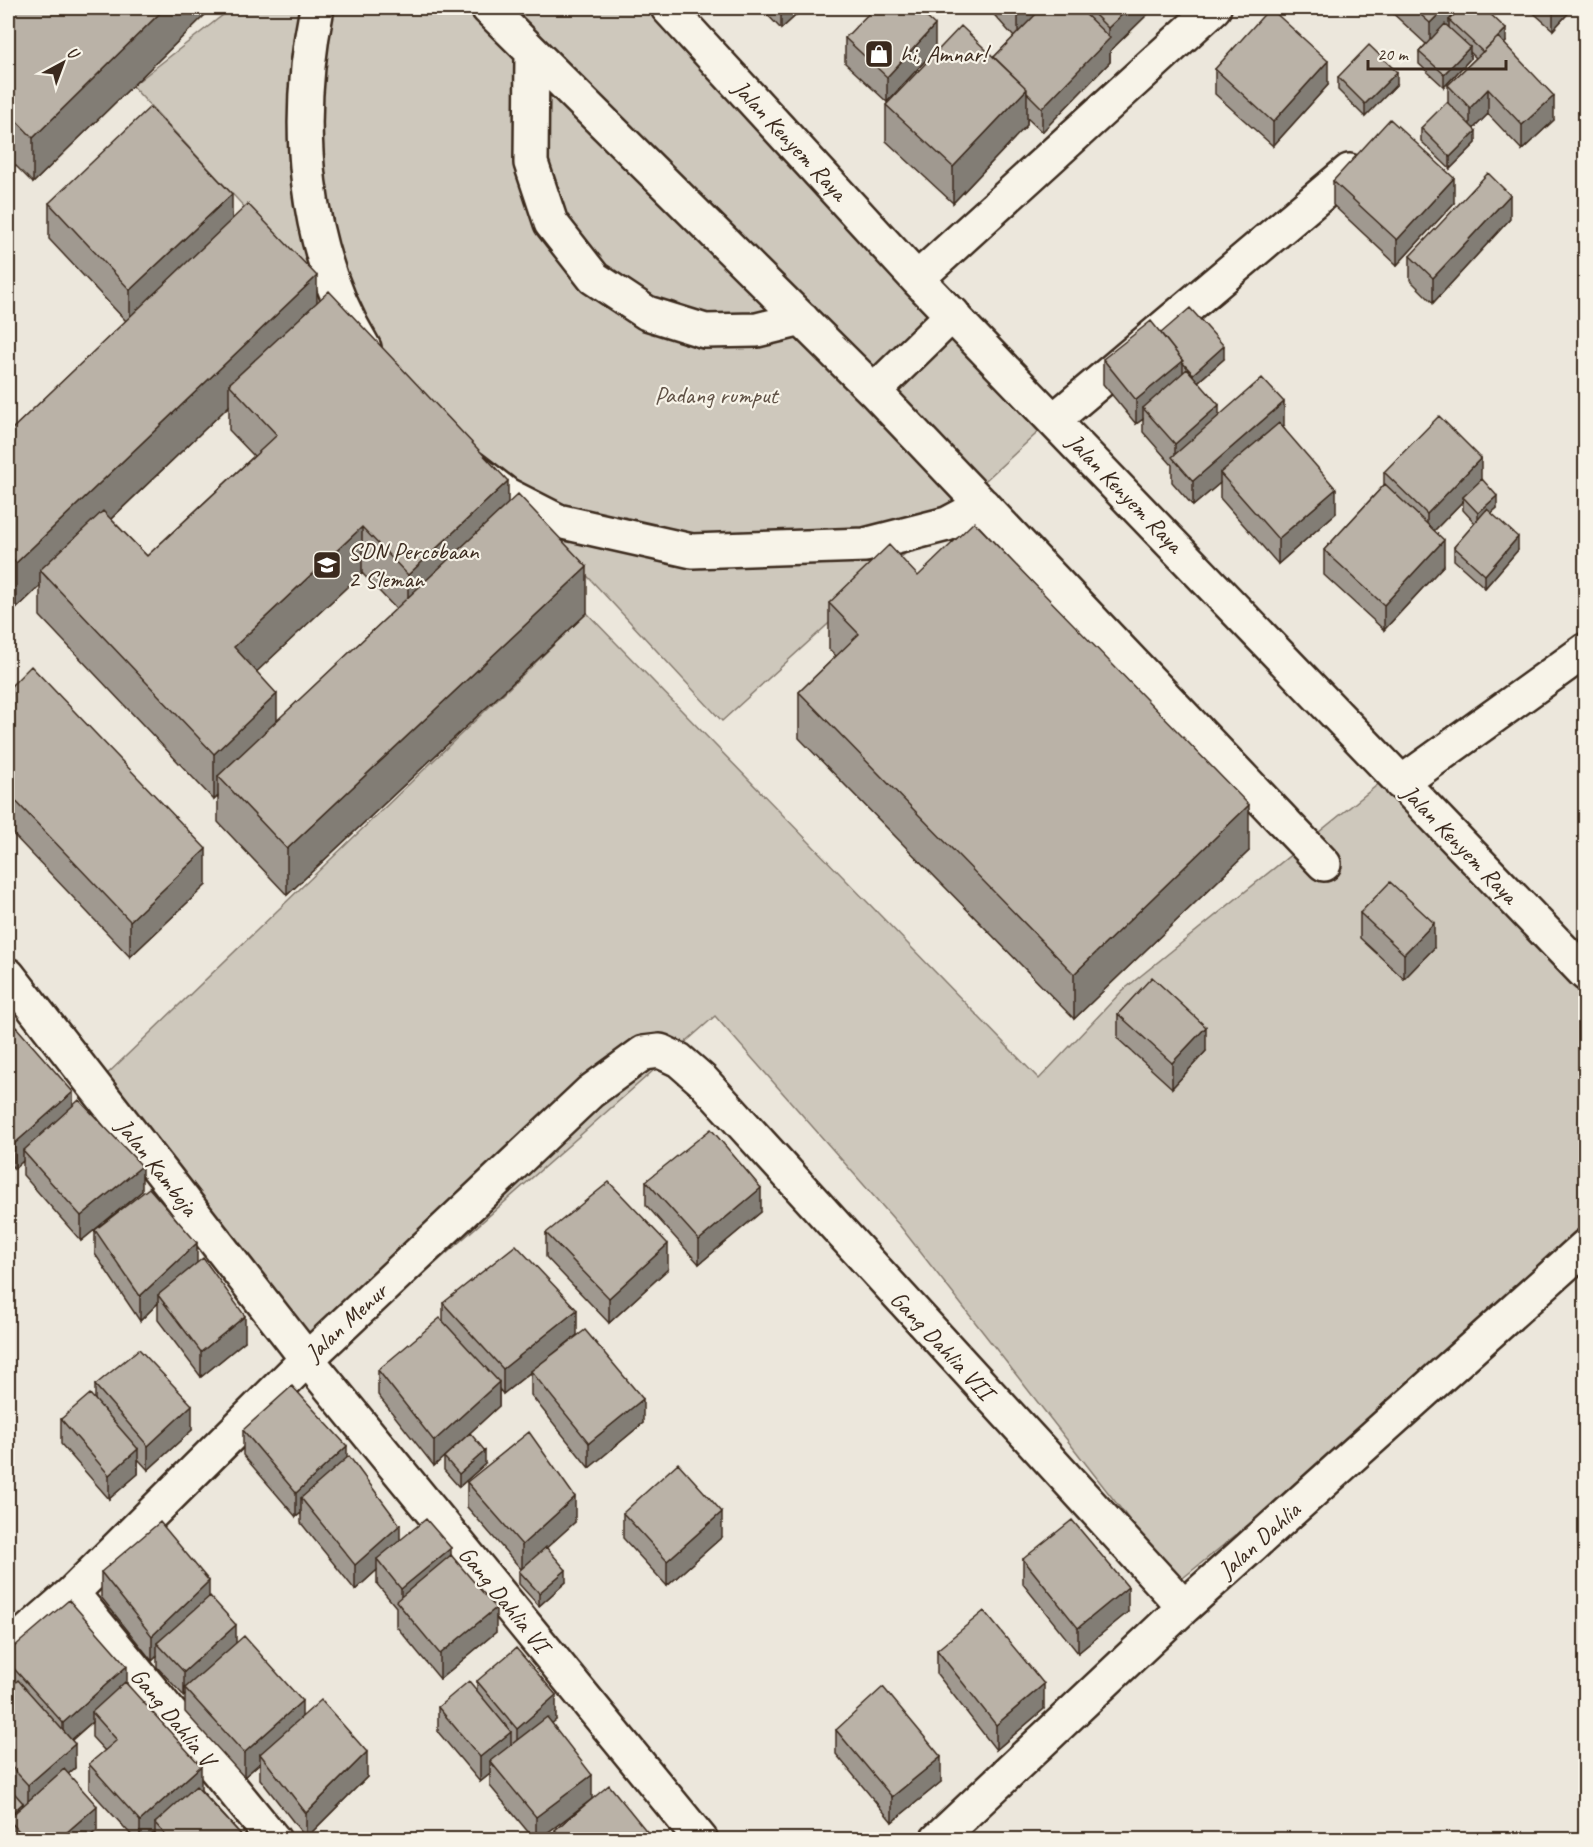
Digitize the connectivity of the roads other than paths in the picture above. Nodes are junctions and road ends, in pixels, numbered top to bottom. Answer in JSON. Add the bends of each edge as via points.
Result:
{"nodes":[{"id":1,"x":317,"y":8,"type":"edge"},
{"id":2,"x":488,"y":8,"type":"edge"},
{"id":3,"x":668,"y":8,"type":"edge"},
{"id":4,"x":1214,"y":8,"type":"edge"},
{"id":5,"x":532,"y":54,"type":"junction"},
{"id":6,"x":1349,"y":171,"type":"edge"},
{"id":7,"x":917,"y":279,"type":"junction"},
{"id":8,"x":953,"y":315,"type":"junction"},
{"id":9,"x":802,"y":319,"type":"junction"},
{"id":10,"x":383,"y":376,"type":"edge"},
{"id":11,"x":874,"y":391,"type":"junction"},
{"id":12,"x":1054,"y":420,"type":"junction"},
{"id":13,"x":449,"y":448,"type":"edge"},
{"id":14,"x":983,"y":505,"type":"junction"},
{"id":15,"x":1586,"y":650,"type":"edge"},
{"id":16,"x":1401,"y":783,"type":"junction"},
{"id":17,"x":1324,"y":864,"type":"dead end"},
{"id":18,"x":1586,"y":974,"type":"edge"},
{"id":19,"x":8,"y":975,"type":"edge"},
{"id":20,"x":703,"y":1081,"type":"joint"},
{"id":21,"x":1586,"y":1246,"type":"edge"},
{"id":22,"x":307,"y":1359,"type":"junction"},
{"id":23,"x":72,"y":1593,"type":"junction"},
{"id":24,"x":1184,"y":1607,"type":"junction"},
{"id":25,"x":8,"y":1649,"type":"edge"},
{"id":26,"x":274,"y":1839,"type":"edge"},
{"id":27,"x":701,"y":1839,"type":"edge"},
{"id":28,"x":937,"y":1839,"type":"edge"}],
"edges":[{"from":1,"to":10,"type":"street","via":[[307,57],[305,145],[311,207],[353,329]]},
{"from":2,"to":5,"type":"street"},
{"from":3,"to":7,"type":"street","name":"Jalan Kenyem Raya"},
{"from":4,"to":7,"type":"street"},
{"from":5,"to":9,"type":"street"},
{"from":5,"to":9,"type":"street","via":[[531,163],[551,223],[594,278],[648,313],[705,330],[757,330]]},
{"from":6,"to":12,"type":"street"},
{"from":7,"to":8,"type":"street","name":"Jalan Kenyem Raya"},
{"from":8,"to":11,"type":"street"},
{"from":8,"to":12,"type":"street","name":"Jalan Kenyem Raya"},
{"from":9,"to":11,"type":"street"},
{"from":11,"to":14,"type":"street"},
{"from":12,"to":16,"type":"street","name":"Jalan Kenyem Raya"},
{"from":13,"to":14,"type":"street","via":[[507,495],[558,521],[692,551],[865,545],[946,524]]},
{"from":14,"to":17,"type":"street"},
{"from":15,"to":16,"type":"street"},
{"from":16,"to":18,"type":"street","name":"Jalan Kenyem Raya"},
{"from":19,"to":22,"type":"street","name":"Jalan Kamboja"},
{"from":20,"to":22,"type":"street","name":"Jalan Menur","via":[[679,1060],[660,1051],[644,1053],[624,1067],[590,1092]]},
{"from":20,"to":24,"type":"street","name":"Gang Dahlia VII"},
{"from":21,"to":24,"type":"street","name":"Jalan Dahlia"},
{"from":22,"to":23,"type":"street","name":"Jalan Menur"},
{"from":22,"to":27,"type":"street","name":"Gang Dahlia VI"},
{"from":23,"to":25,"type":"street","name":"Jalan Menur"},
{"from":23,"to":26,"type":"street","name":"Gang Dahlia V"},
{"from":24,"to":28,"type":"street","name":"Jalan Dahlia"}]}
